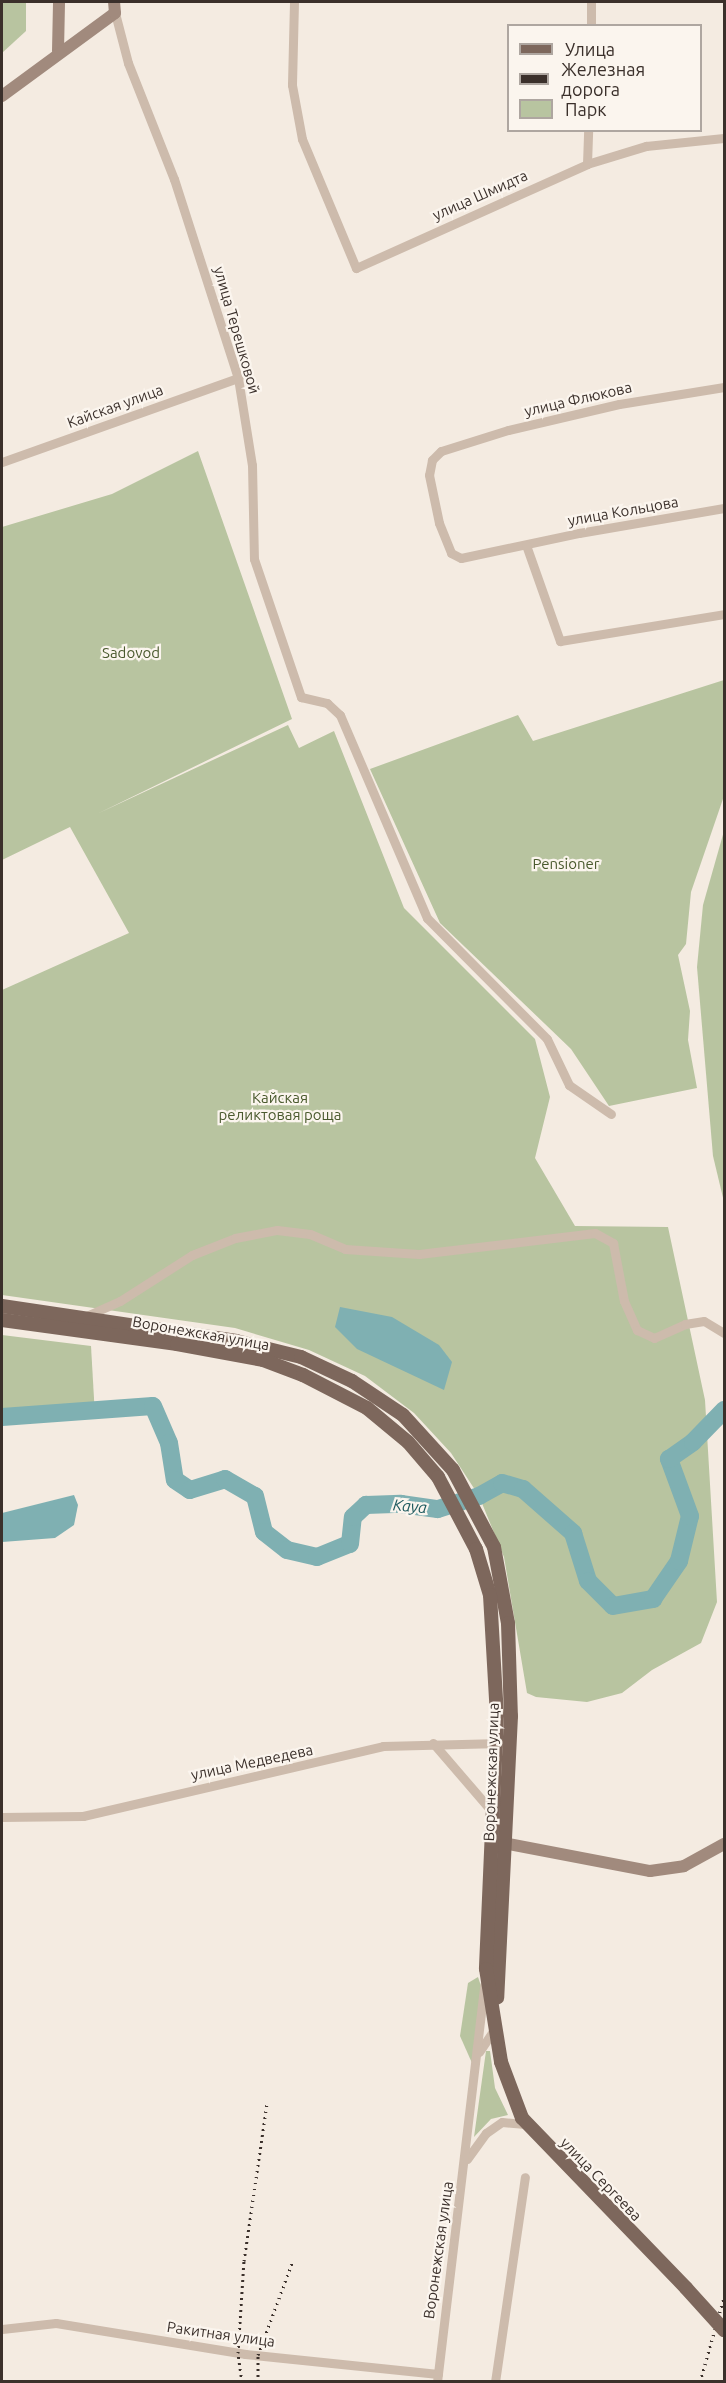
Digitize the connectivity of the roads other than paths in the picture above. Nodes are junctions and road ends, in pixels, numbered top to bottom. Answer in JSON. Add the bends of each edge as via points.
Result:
{"nodes":[{"id":1,"x":59,"y":2,"type":"edge"},
{"id":2,"x":294,"y":2,"type":"edge"},
{"id":3,"x":591,"y":2,"type":"edge"},
{"id":4,"x":114,"y":7,"type":"edge"},
{"id":5,"x":591,"y":24,"type":"edge"},
{"id":6,"x":58,"y":51,"type":"junction"},
{"id":7,"x":2,"y":96,"type":"edge"},
{"id":8,"x":588,"y":132,"type":"edge"},
{"id":9,"x":724,"y":138,"type":"edge"},
{"id":10,"x":587,"y":164,"type":"junction"},
{"id":11,"x":238,"y":378,"type":"junction"},
{"id":12,"x":724,"y":387,"type":"edge"},
{"id":13,"x":441,"y":451,"type":"joint"},
{"id":14,"x":2,"y":462,"type":"edge"},
{"id":15,"x":724,"y":508,"type":"edge"},
{"id":16,"x":526,"y":545,"type":"junction"},
{"id":17,"x":724,"y":614,"type":"edge"},
{"id":18,"x":610,"y":1114,"type":"dead end"},
{"id":19,"x":2,"y":1306,"type":"edge"},
{"id":20,"x":82,"y":1318,"type":"junction"},
{"id":21,"x":2,"y":1320,"type":"edge"},
{"id":22,"x":724,"y":1333,"type":"edge"},
{"id":23,"x":433,"y":1743,"type":"junction"},
{"id":24,"x":503,"y":1743,"type":"junction"},
{"id":25,"x":495,"y":1816,"type":"junction"},
{"id":26,"x":2,"y":1817,"type":"edge"},
{"id":27,"x":500,"y":1842,"type":"junction"},
{"id":28,"x":724,"y":1844,"type":"edge"},
{"id":29,"x":486,"y":1969,"type":"junction"},
{"id":30,"x":496,"y":2027,"type":"junction"},
{"id":31,"x":477,"y":2054,"type":"junction"},
{"id":32,"x":527,"y":2124,"type":"junction"},
{"id":33,"x":466,"y":2161,"type":"junction"},
{"id":34,"x":525,"y":2177,"type":"dead end"},
{"id":35,"x":2,"y":2329,"type":"edge"},
{"id":36,"x":724,"y":2330,"type":"edge"},
{"id":37,"x":437,"y":2378,"type":"edge"},
{"id":38,"x":495,"y":2382,"type":"edge"}],
"edges":[{"from":1,"to":6,"type":"street"},
{"from":2,"to":10,"type":"street","name":"улица Шмидта","via":[[292,85],[302,139],[356,268]]},
{"from":3,"to":5,"type":"street"},
{"from":4,"to":6,"type":"street"},
{"from":4,"to":11,"type":"street","name":"улица Терешковой","via":[[128,63],[174,179]]},
{"from":6,"to":7,"type":"street"},
{"from":8,"to":10,"type":"street"},
{"from":9,"to":10,"type":"street","name":"улица Шмидта","via":[[646,146]]},
{"from":11,"to":14,"type":"street","name":"Кайская улица"},
{"from":11,"to":18,"type":"street","name":"улица Терешковой","via":[[252,465],[254,560],[301,697],[327,703],[340,715],[427,918],[547,1039],[569,1085]]},
{"from":12,"to":13,"type":"street","name":"улица Флюкова","via":[[619,404],[508,430]]},
{"from":13,"to":16,"type":"street","name":"улица Кольцова","via":[[432,460],[429,474],[439,523],[451,553],[460,558]]},
{"from":15,"to":16,"type":"street","name":"улица Кольцова"},
{"from":16,"to":17,"type":"street","via":[[560,641]]},
{"from":19,"to":20,"type":"main road","name":"Воронежская улица"},
{"from":20,"to":22,"type":"street","via":[[120,1301],[192,1255],[236,1238],[277,1230],[310,1234],[345,1249],[419,1254],[581,1234],[603,1235],[613,1243],[624,1301],[637,1330],[654,1338],[685,1324],[704,1321]]},
{"from":20,"to":24,"type":"main road","name":"Воронежская улица","via":[[236,1341],[302,1358],[352,1381],[403,1415],[453,1470],[494,1547],[508,1623]]},
{"from":21,"to":24,"type":"main road","name":"Воронежская улица","via":[[236,1354],[303,1375],[367,1408],[389,1424],[438,1477],[466,1531],[490,1595]]},
{"from":23,"to":24,"type":"street","name":"улица Медведева"},
{"from":23,"to":25,"type":"street"},
{"from":23,"to":26,"type":"street","name":"улица Медведева","via":[[383,1746],[83,1816]]},
{"from":24,"to":25,"type":"main road","name":"Воронежская улица"},
{"from":24,"to":27,"type":"main road","name":"Воронежская улица"},
{"from":25,"to":27,"type":"main road","name":"Воронежская улица"},
{"from":27,"to":28,"type":"street","via":[[650,1871],[684,1866]]},
{"from":27,"to":29,"type":"main road","name":"Воронежская улица"},
{"from":27,"to":30,"type":"main road","name":"Воронежская улица"},
{"from":29,"to":30,"type":"main road","name":"Воронежская улица"},
{"from":29,"to":31,"type":"street"},
{"from":30,"to":31,"type":"street","name":"Воронежская улица"},
{"from":30,"to":32,"type":"main road","name":"улица Сергеева","via":[[509,2090]]},
{"from":31,"to":33,"type":"street","name":"Воронежская улица"},
{"from":32,"to":33,"type":"street","via":[[502,2121],[486,2133]]},
{"from":32,"to":36,"type":"main road","name":"улица Сергеева","bridge":true},
{"from":33,"to":37,"type":"street","name":"Воронежская улица"},
{"from":34,"to":38,"type":"street"},
{"from":35,"to":37,"type":"street","name":"Ракитная улица","via":[[56,2324],[245,2354]]}]}
